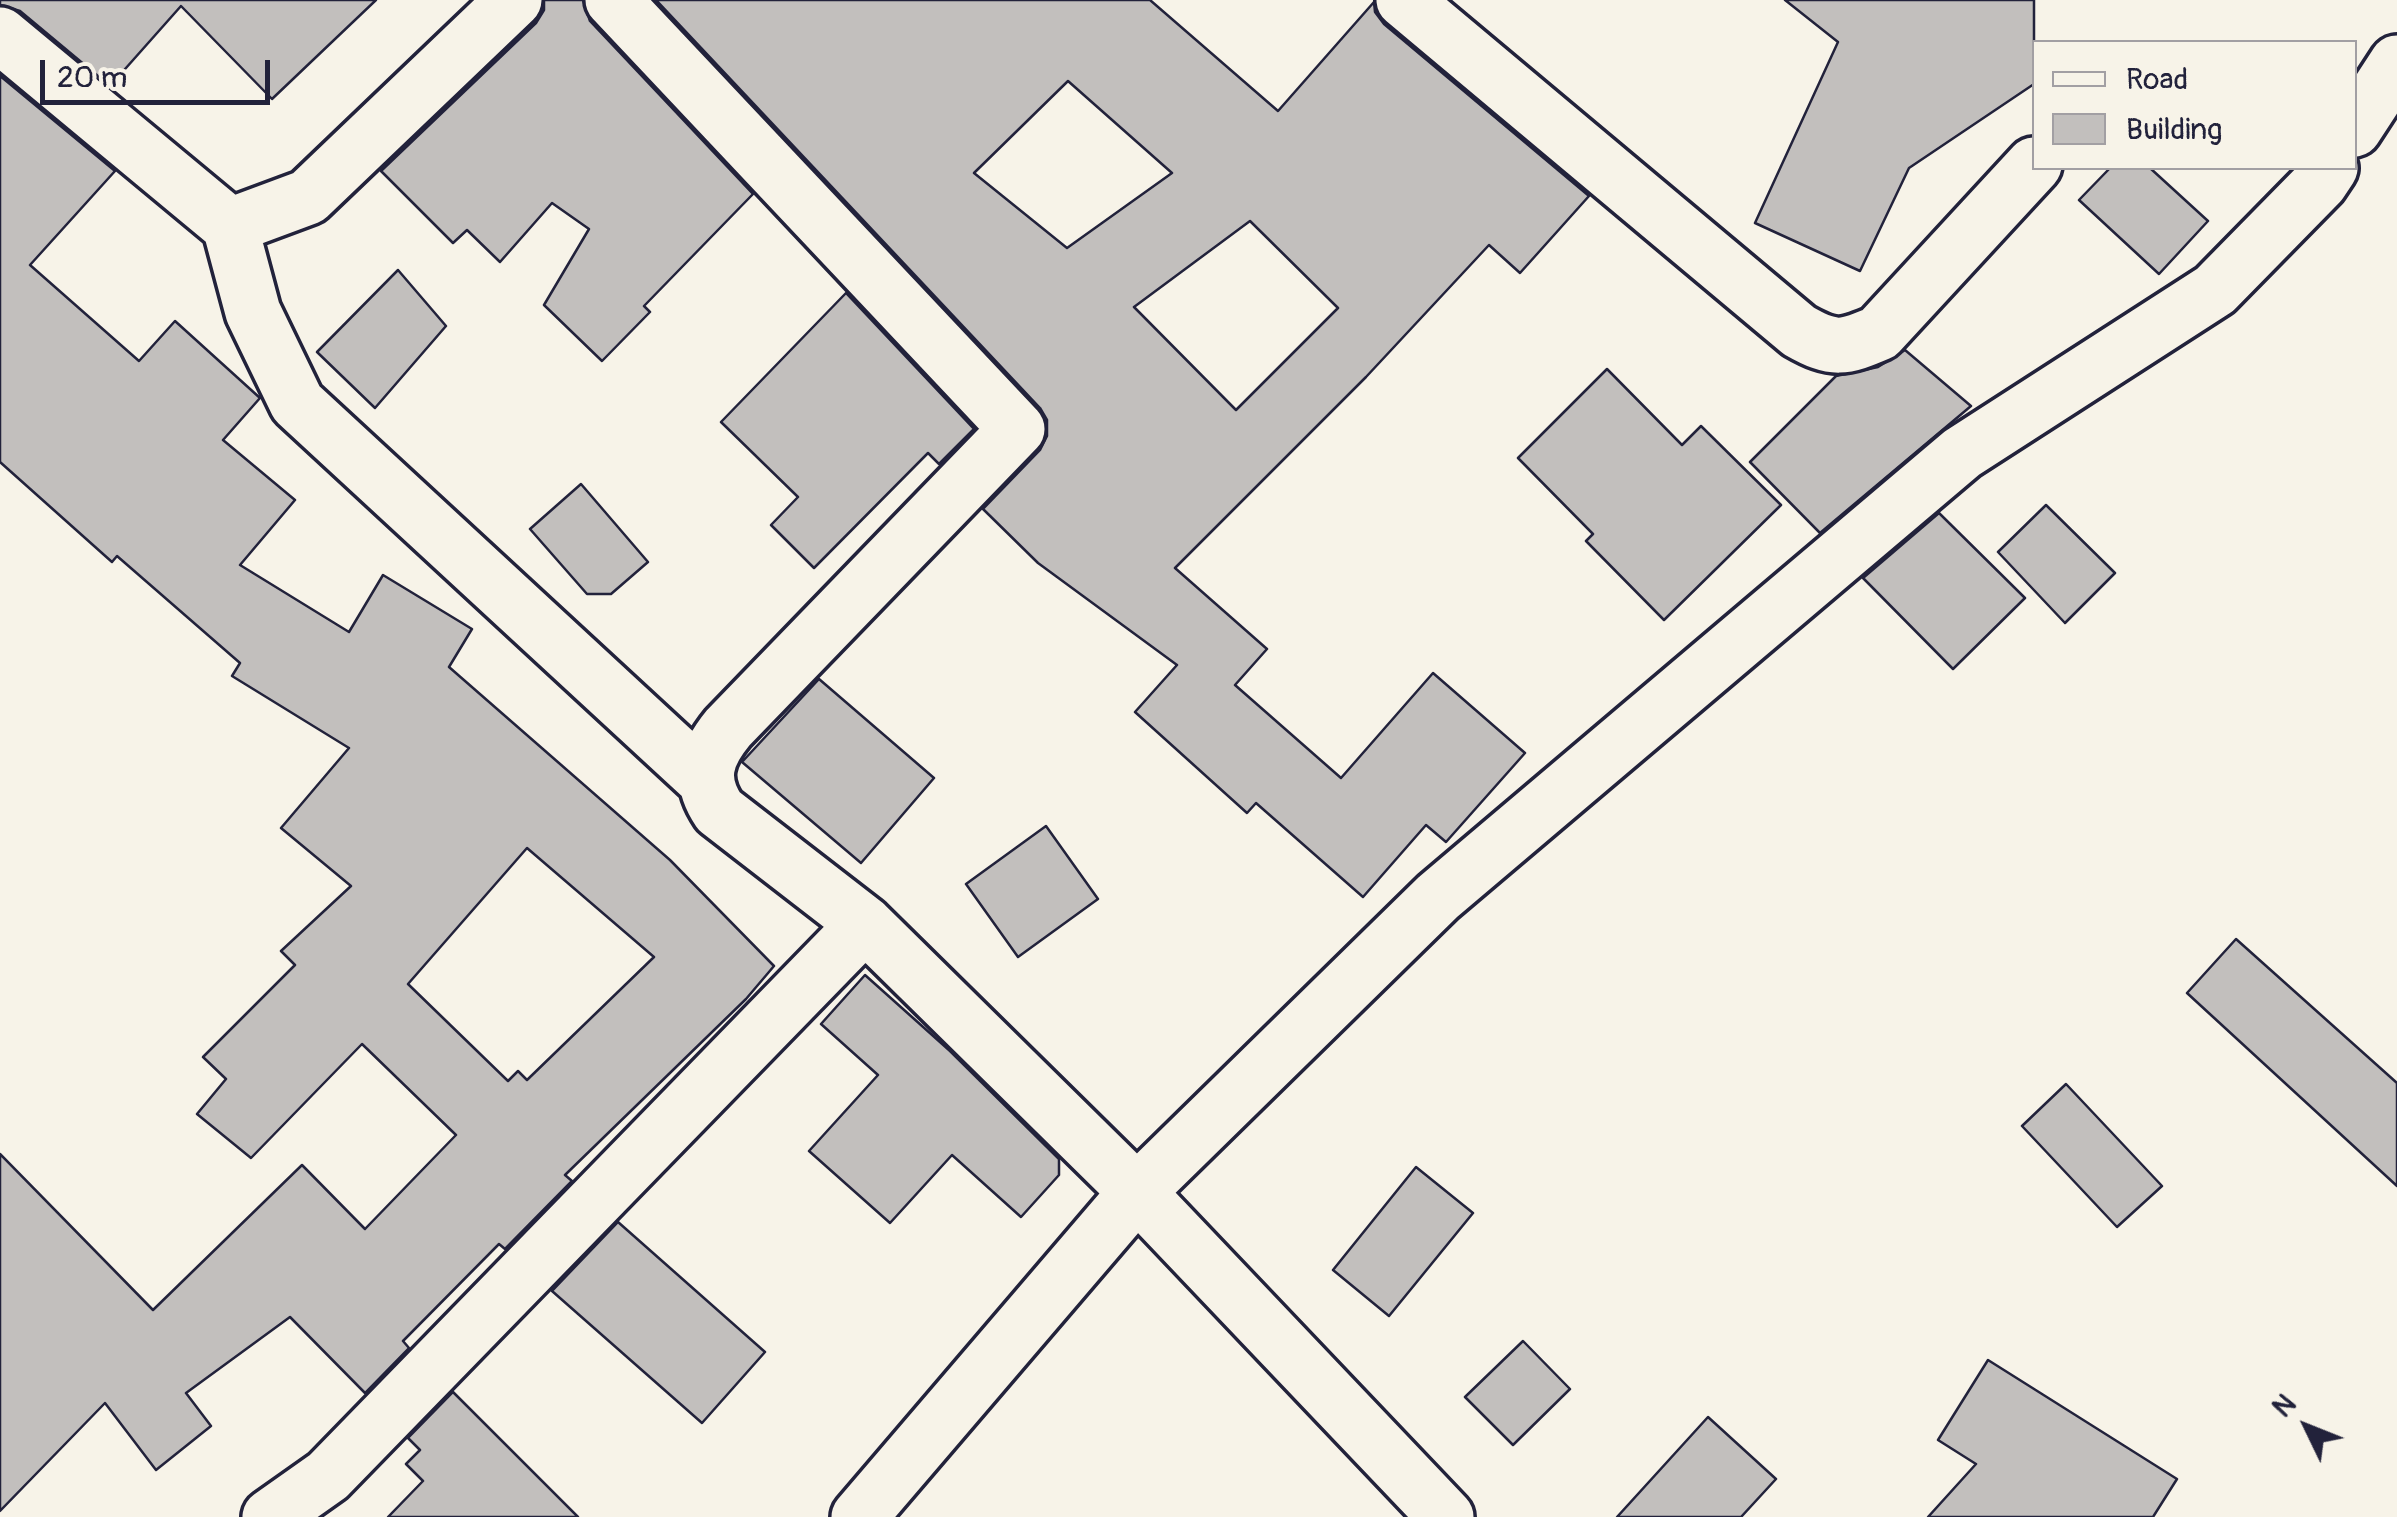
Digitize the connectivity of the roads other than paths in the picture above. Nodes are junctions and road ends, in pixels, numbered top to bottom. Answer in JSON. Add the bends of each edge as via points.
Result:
{"nodes":[{"id":1,"x":514,"y":0,"type":"edge"},
{"id":2,"x":612,"y":0,"type":"edge"},
{"id":3,"x":1404,"y":0,"type":"edge"},
{"id":4,"x":0,"y":35,"type":"edge"},
{"id":5,"x":2397,"y":63,"type":"edge"},
{"id":6,"x":2357,"y":124,"type":"edge"},
{"id":7,"x":2032,"y":166,"type":"edge"},
{"id":8,"x":2314,"y":173,"type":"edge"},
{"id":9,"x":230,"y":226,"type":"junction"},
{"id":10,"x":704,"y":780,"type":"junction"},
{"id":11,"x":866,"y":924,"type":"junction"},
{"id":12,"x":1137,"y":1192,"type":"junction"},
{"id":13,"x":270,"y":1517,"type":"edge"},
{"id":14,"x":859,"y":1517,"type":"edge"},
{"id":15,"x":1446,"y":1517,"type":"edge"}],
"edges":[{"from":1,"to":9,"type":"street","via":[[308,197]]},
{"from":2,"to":10,"type":"street","via":[[1017,429],[728,728],[710,753]]},
{"from":3,"to":7,"type":"street","via":[[1818,342],[1847,346],[1879,333]]},
{"from":4,"to":9,"type":"street"},
{"from":5,"to":6,"type":"street"},
{"from":8,"to":12,"type":"street","via":[[2215,290],[1962,454],[1453,885]]},
{"from":9,"to":10,"type":"street","via":[[253,312],[297,403]]},
{"from":10,"to":11,"type":"street","via":[[719,810]]},
{"from":11,"to":12,"type":"street"},
{"from":11,"to":13,"type":"street","via":[[328,1476]]},
{"from":12,"to":14,"type":"street"},
{"from":12,"to":15,"type":"street"}]}
